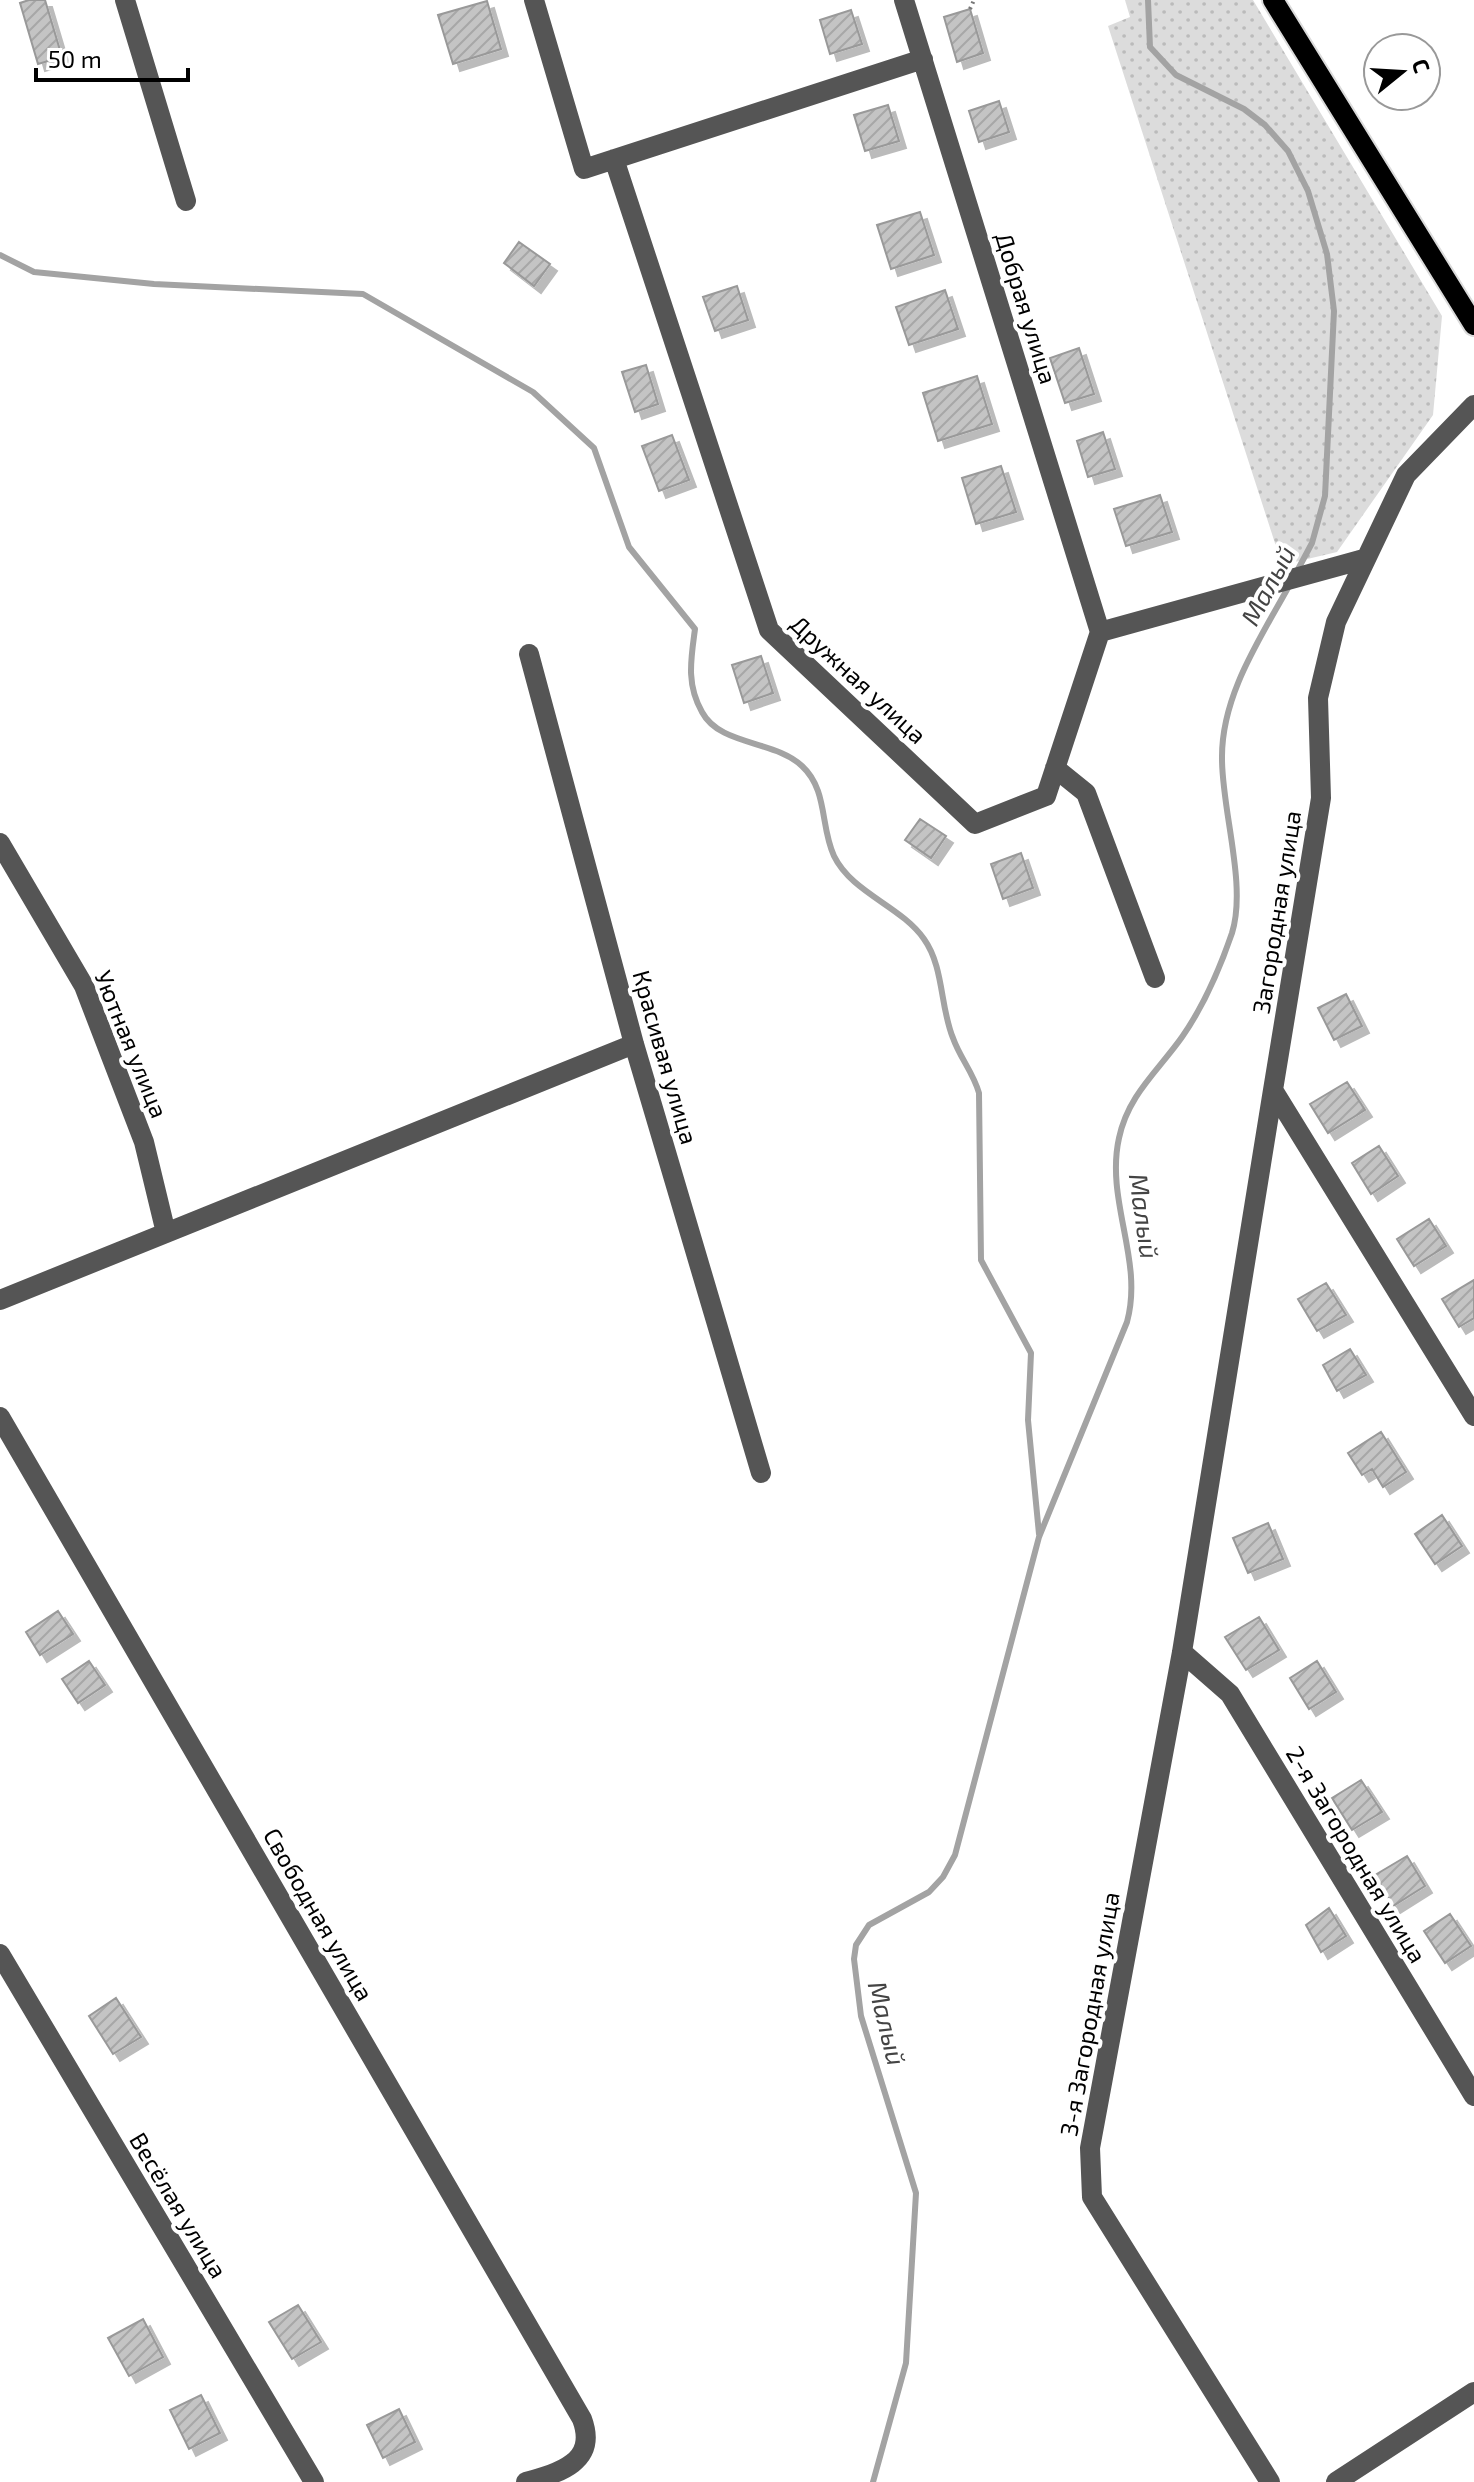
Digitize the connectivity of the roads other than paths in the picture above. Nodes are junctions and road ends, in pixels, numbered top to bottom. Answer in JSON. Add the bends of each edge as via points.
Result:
{"nodes":[{"id":1,"x":125,"y":0,"type":"edge"},
{"id":2,"x":534,"y":0,"type":"edge"},
{"id":3,"x":904,"y":0,"type":"edge"},
{"id":4,"x":1273,"y":0,"type":"edge"},
{"id":5,"x":923,"y":59,"type":"junction"},
{"id":6,"x":614,"y":159,"type":"junction"},
{"id":7,"x":186,"y":201,"type":"dead end"},
{"id":8,"x":1474,"y":325,"type":"edge"},
{"id":9,"x":1474,"y":405,"type":"edge"},
{"id":10,"x":1364,"y":559,"type":"junction"},
{"id":11,"x":1100,"y":632,"type":"junction"},
{"id":12,"x":529,"y":654,"type":"dead end"},
{"id":13,"x":1055,"y":768,"type":"junction"},
{"id":14,"x":0,"y":843,"type":"edge"},
{"id":15,"x":1155,"y":978,"type":"dead end"},
{"id":16,"x":634,"y":1044,"type":"junction"},
{"id":17,"x":1273,"y":1090,"type":"junction"},
{"id":18,"x":166,"y":1233,"type":"junction"},
{"id":19,"x":0,"y":1300,"type":"edge"},
{"id":20,"x":1474,"y":1416,"type":"edge"},
{"id":21,"x":0,"y":1417,"type":"edge"},
{"id":22,"x":761,"y":1473,"type":"dead end"},
{"id":23,"x":1182,"y":1652,"type":"junction"},
{"id":24,"x":0,"y":1954,"type":"edge"},
{"id":25,"x":1474,"y":2096,"type":"edge"},
{"id":26,"x":1474,"y":2392,"type":"edge"},
{"id":27,"x":309,"y":2481,"type":"edge"},
{"id":28,"x":526,"y":2482,"type":"edge"},
{"id":29,"x":1270,"y":2482,"type":"edge"},
{"id":30,"x":1336,"y":2482,"type":"edge"}],
"edges":[{"from":1,"to":7,"type":"street"},
{"from":2,"to":6,"type":"street","via":[[584,169]]},
{"from":3,"to":5,"type":"street","name":"Добрая улица"},
{"from":4,"to":8,"type":"main road"},
{"from":5,"to":6,"type":"street"},
{"from":5,"to":11,"type":"street","name":"Добрая улица"},
{"from":6,"to":13,"type":"street","name":"Дружная улица","via":[[769,630],[975,824],[1046,796]]},
{"from":9,"to":10,"type":"street","name":"Загородная улица","via":[[1406,475]]},
{"from":10,"to":11,"type":"street"},
{"from":10,"to":17,"type":"street","name":"Загородная улица","via":[[1336,622],[1318,698],[1321,798]]},
{"from":11,"to":13,"type":"street","name":"Дружная улица"},
{"from":12,"to":16,"type":"street","name":"Красивая улица"},
{"from":13,"to":15,"type":"street","via":[[1086,793]]},
{"from":14,"to":18,"type":"street","name":"Уютная улица","via":[[84,986],[144,1142]]},
{"from":16,"to":18,"type":"street"},
{"from":16,"to":22,"type":"street","name":"Красивая улица"},
{"from":17,"to":20,"type":"street"},
{"from":17,"to":23,"type":"street","name":"Загородная улица"},
{"from":18,"to":19,"type":"street"},
{"from":21,"to":28,"type":"street","name":"Свободная улица","via":[[586,2429],[582,2455],[572,2466]]},
{"from":23,"to":25,"type":"street","name":"2-я Загородная улица","via":[[1230,1694]]},
{"from":23,"to":29,"type":"street","name":"3-я Загородная улица","via":[[1090,2148],[1092,2197]]},
{"from":24,"to":27,"type":"street","name":"Весёлая улица"},
{"from":26,"to":30,"type":"street"}]}
